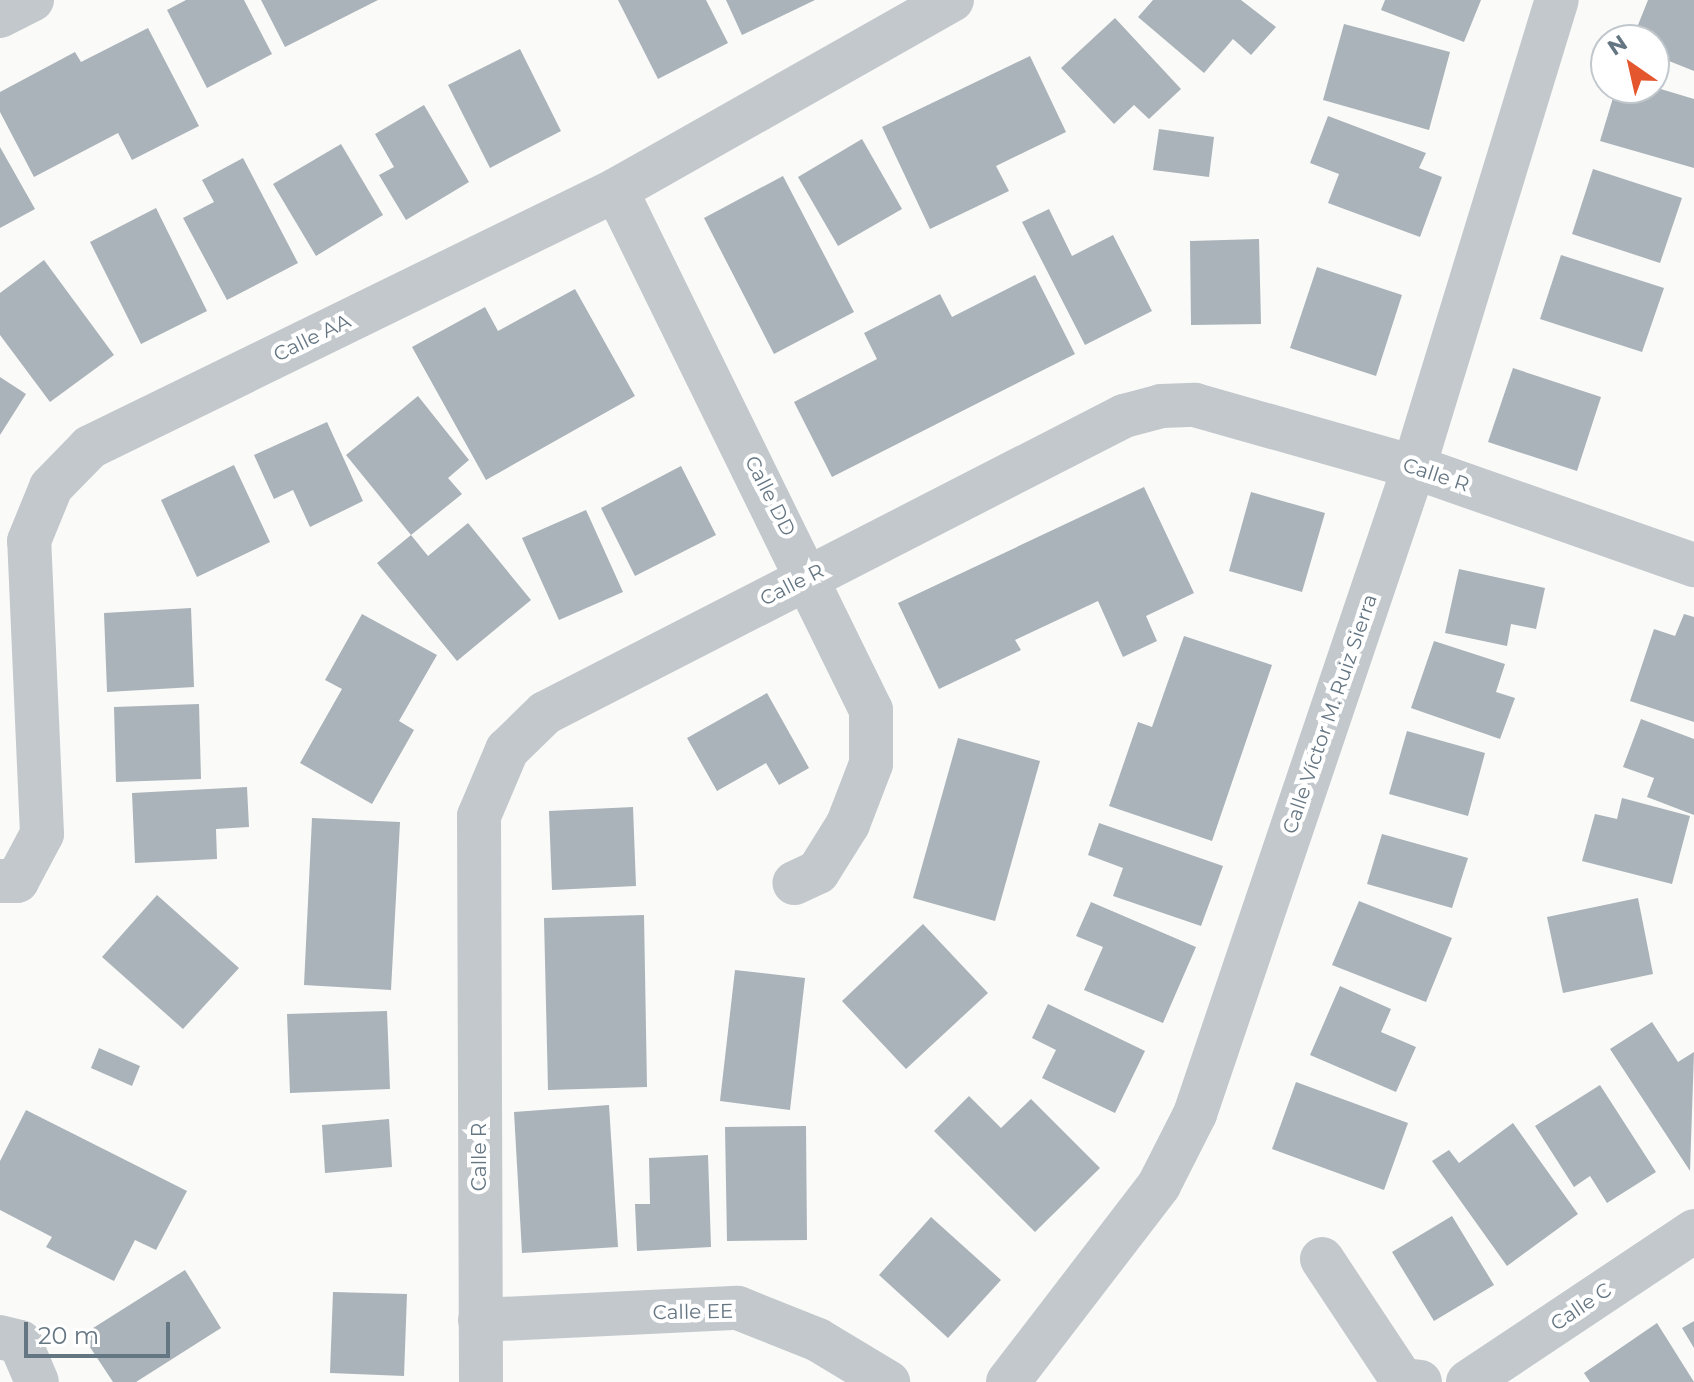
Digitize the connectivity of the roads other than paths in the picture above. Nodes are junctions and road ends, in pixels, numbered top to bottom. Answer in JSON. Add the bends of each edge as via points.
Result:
{"nodes":[{"id":1,"x":32,"y":0,"type":"edge"},
{"id":2,"x":952,"y":0,"type":"edge"},
{"id":3,"x":1557,"y":0,"type":"edge"},
{"id":4,"x":0,"y":16,"type":"edge"},
{"id":5,"x":616,"y":190,"type":"junction"},
{"id":6,"x":1414,"y":467,"type":"junction"},
{"id":7,"x":1694,"y":565,"type":"edge"},
{"id":8,"x":809,"y":576,"type":"junction"},
{"id":9,"x":0,"y":881,"type":"edge"},
{"id":10,"x":794,"y":883,"type":"dead end"},
{"id":11,"x":1694,"y":1231,"type":"edge"},
{"id":12,"x":1322,"y":1259,"type":"dead end"},
{"id":13,"x":480,"y":1320,"type":"junction"},
{"id":14,"x":0,"y":1337,"type":"edge"},
{"id":15,"x":37,"y":1382,"type":"edge"},
{"id":16,"x":481,"y":1382,"type":"edge"},
{"id":17,"x":888,"y":1382,"type":"edge"},
{"id":18,"x":1008,"y":1382,"type":"edge"},
{"id":19,"x":1420,"y":1382,"type":"edge"},
{"id":20,"x":1468,"y":1382,"type":"edge"}],
"edges":[{"from":1,"to":4,"type":"street"},
{"from":2,"to":5,"type":"street","name":"Calle AA"},
{"from":3,"to":6,"type":"street","name":"Calle Víctor M. Ruiz Sierra"},
{"from":5,"to":8,"type":"street","name":"Calle DD"},
{"from":5,"to":9,"type":"street","name":"Calle AA","via":[[90,447],[51,487],[29,541],[42,834],[17,881]]},
{"from":6,"to":7,"type":"street","name":"Calle R"},
{"from":6,"to":8,"type":"street","name":"Calle R","via":[[1195,405],[1161,406],[1124,416]]},
{"from":6,"to":18,"type":"street","name":"Calle Víctor M. Ruiz Sierra","via":[[1195,1114],[1159,1185]]},
{"from":8,"to":10,"type":"street","name":"Calle DD","via":[[871,710],[871,764],[848,824],[818,872]]},
{"from":8,"to":13,"type":"street","name":"Calle R","via":[[545,713],[496,768],[477,836]]},
{"from":11,"to":20,"type":"street","name":"Calle C"},
{"from":12,"to":19,"type":"street","via":[[1402,1380]]},
{"from":13,"to":16,"type":"street","name":"Calle R"},
{"from":13,"to":17,"type":"street","name":"Calle EE","via":[[738,1308],[818,1340]]},
{"from":14,"to":15,"type":"street","via":[[20,1342]]}]}
